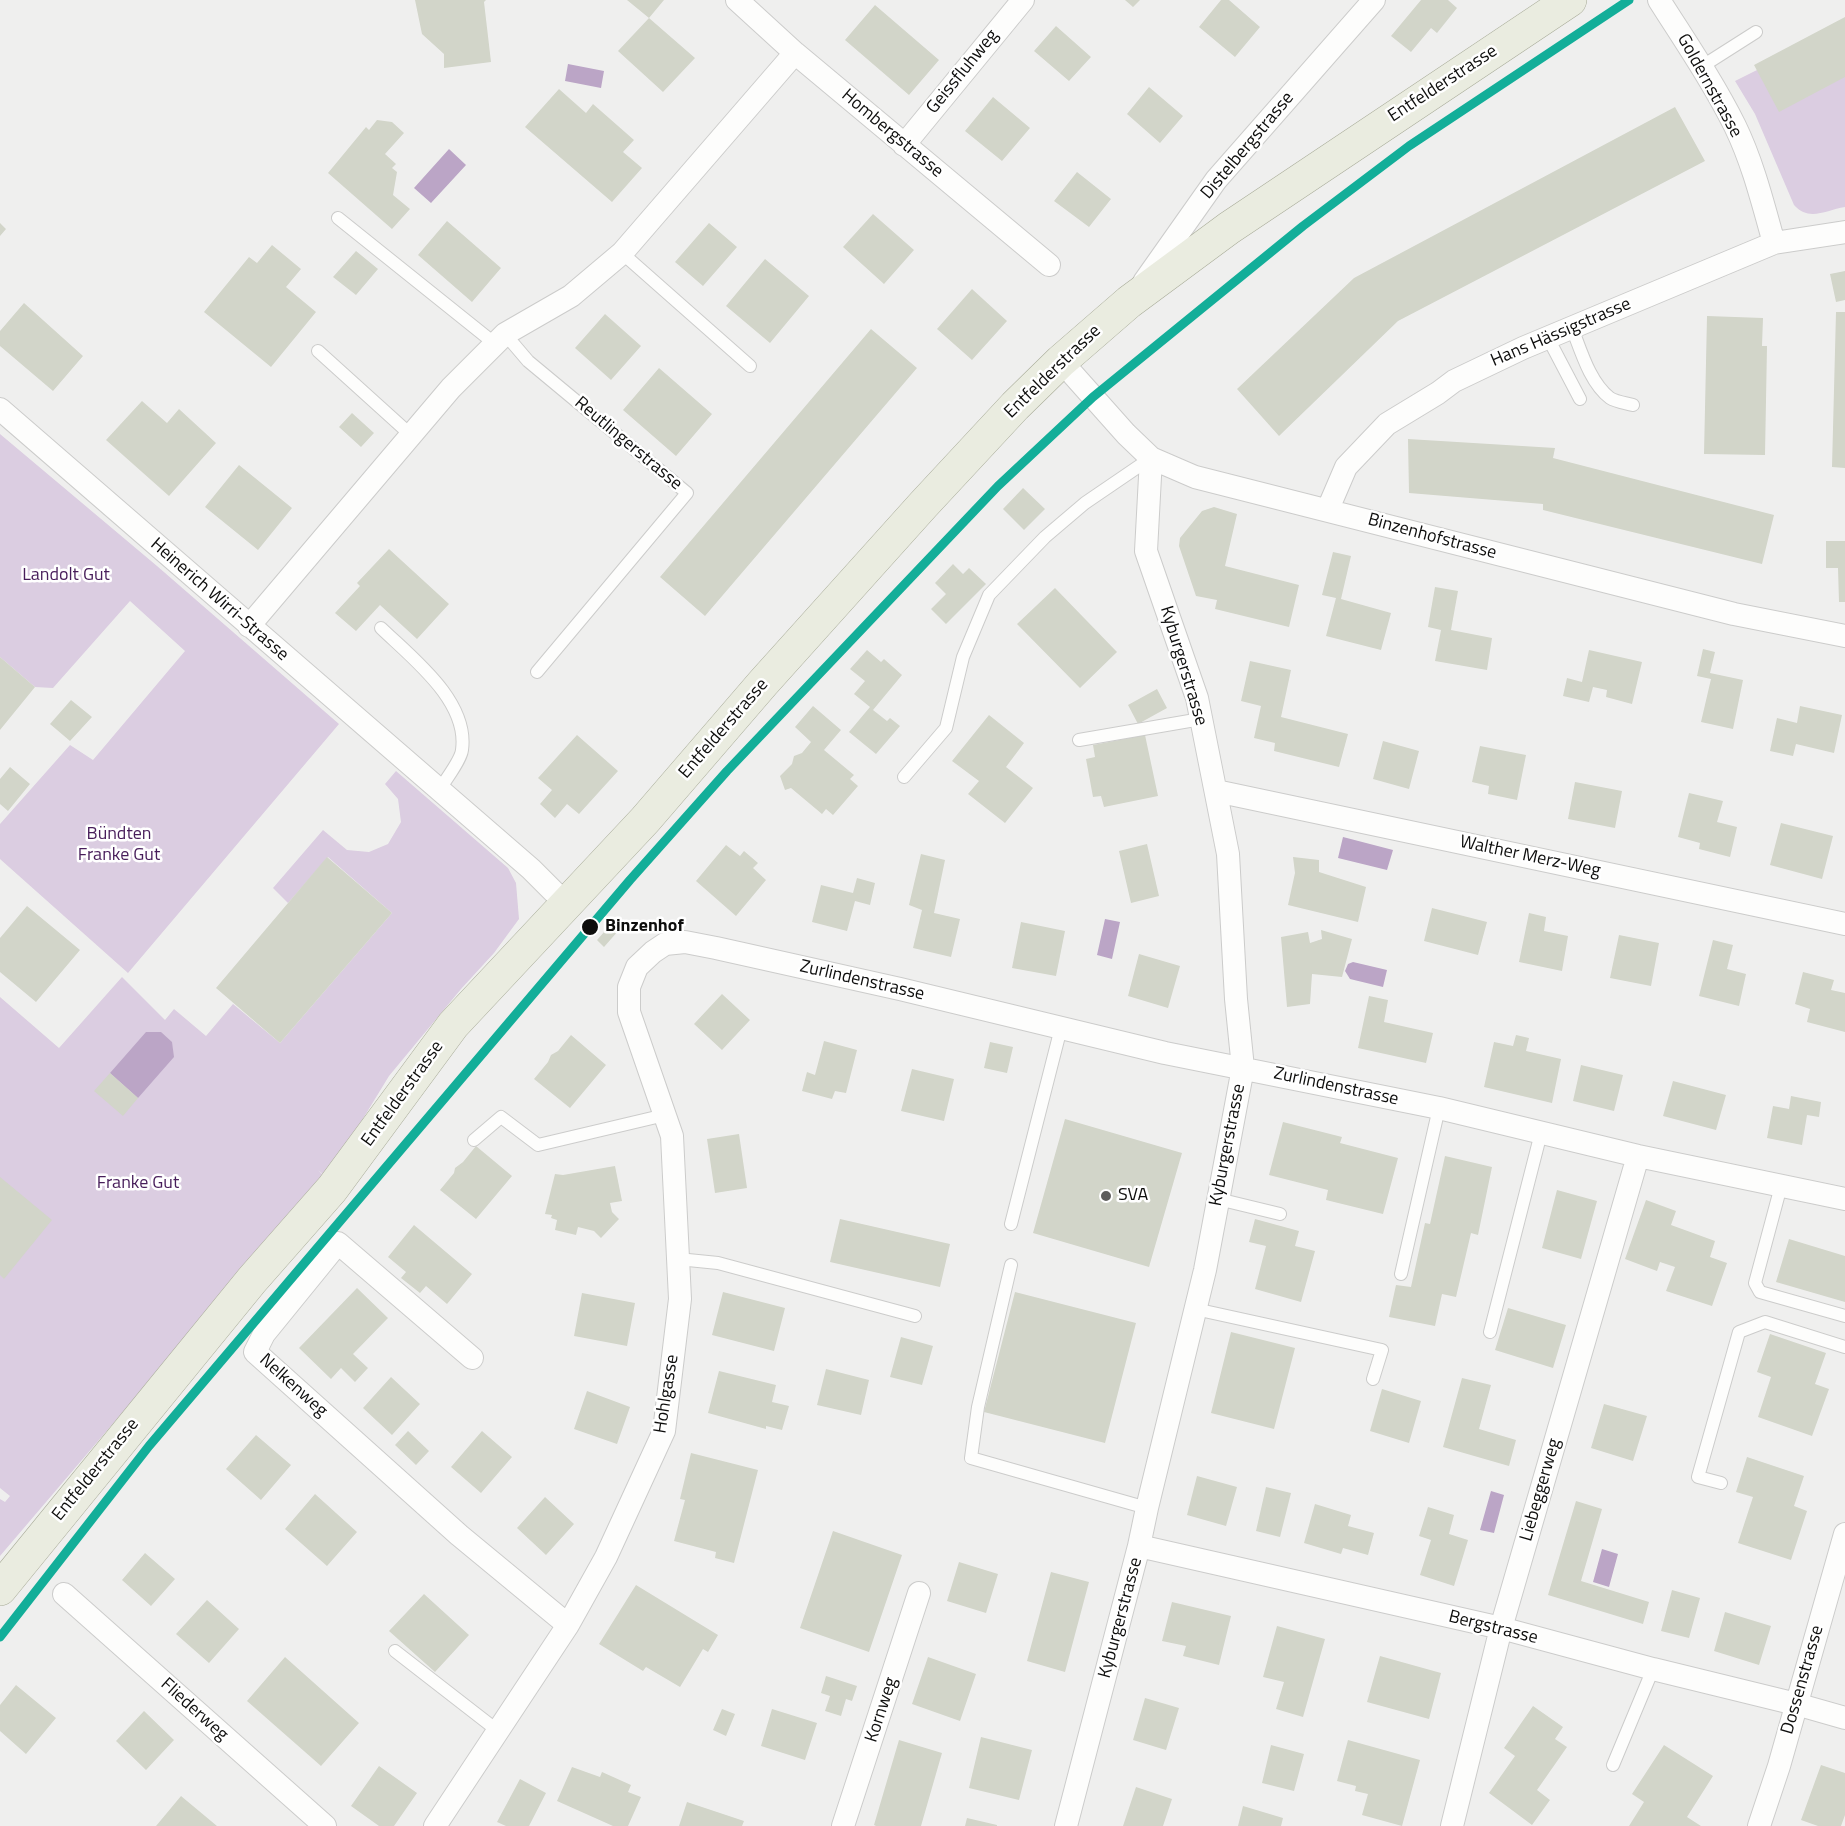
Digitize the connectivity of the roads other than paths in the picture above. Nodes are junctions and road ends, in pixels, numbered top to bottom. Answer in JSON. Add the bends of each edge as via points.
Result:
{"nodes":[{"id":1,"x":737,"y":0,"type":"edge"},
{"id":2,"x":1023,"y":0,"type":"edge"},
{"id":3,"x":1374,"y":0,"type":"edge"},
{"id":4,"x":1570,"y":0,"type":"edge"},
{"id":5,"x":1659,"y":0,"type":"edge"},
{"id":6,"x":1756,"y":32,"type":"dead end"},
{"id":7,"x":795,"y":53,"type":"junction"},
{"id":8,"x":1701,"y":67,"type":"junction"},
{"id":9,"x":904,"y":145,"type":"junction"},
{"id":10,"x":338,"y":218,"type":"dead end"},
{"id":11,"x":1845,"y":232,"type":"edge"},
{"id":12,"x":1774,"y":243,"type":"junction"},
{"id":13,"x":622,"y":253,"type":"junction"},
{"id":14,"x":1049,"y":265,"type":"dead end"},
{"id":15,"x":1131,"y":300,"type":"junction"},
{"id":16,"x":1572,"y":328,"type":"junction"},
{"id":17,"x":1548,"y":338,"type":"junction"},
{"id":18,"x":500,"y":339,"type":"junction"},
{"id":19,"x":318,"y":351,"type":"dead end"},
{"id":20,"x":1061,"y":361,"type":"junction"},
{"id":21,"x":750,"y":366,"type":"dead end"},
{"id":22,"x":1580,"y":399,"type":"dead end"},
{"id":23,"x":1633,"y":405,"type":"dead end"},
{"id":24,"x":0,"y":409,"type":"edge"},
{"id":25,"x":412,"y":436,"type":"junction"},
{"id":26,"x":1151,"y":458,"type":"junction"},
{"id":27,"x":1328,"y":509,"type":"junction"},
{"id":28,"x":249,"y":626,"type":"junction"},
{"id":29,"x":381,"y":628,"type":"dead end"},
{"id":30,"x":1845,"y":636,"type":"edge"},
{"id":31,"x":537,"y":672,"type":"dead end"},
{"id":32,"x":1201,"y":719,"type":"junction"},
{"id":33,"x":1079,"y":740,"type":"dead end"},
{"id":34,"x":904,"y":777,"type":"dead end"},
{"id":35,"x":439,"y":790,"type":"junction"},
{"id":36,"x":1216,"y":791,"type":"junction"},
{"id":37,"x":566,"y":904,"type":"junction"},
{"id":38,"x":1845,"y":924,"type":"edge"},
{"id":39,"x":652,"y":952,"type":"joint"},
{"id":40,"x":1061,"y":1028,"type":"junction"},
{"id":41,"x":1243,"y":1068,"type":"junction"},
{"id":42,"x":1439,"y":1108,"type":"junction"},
{"id":43,"x":665,"y":1115,"type":"junction"},
{"id":44,"x":1541,"y":1133,"type":"junction"},
{"id":45,"x":474,"y":1140,"type":"dead end"},
{"id":46,"x":1638,"y":1156,"type":"junction"},
{"id":47,"x":1781,"y":1186,"type":"junction"},
{"id":48,"x":1218,"y":1199,"type":"junction"},
{"id":49,"x":1845,"y":1199,"type":"edge"},
{"id":50,"x":1280,"y":1214,"type":"dead end"},
{"id":51,"x":1011,"y":1224,"type":"dead end"},
{"id":52,"x":678,"y":1259,"type":"junction"},
{"id":53,"x":1011,"y":1265,"type":"dead end"},
{"id":54,"x":1401,"y":1274,"type":"dead end"},
{"id":55,"x":1196,"y":1309,"type":"junction"},
{"id":56,"x":915,"y":1316,"type":"dead end"},
{"id":57,"x":1845,"y":1316,"type":"edge"},
{"id":58,"x":1490,"y":1332,"type":"dead end"},
{"id":59,"x":1845,"y":1347,"type":"edge"},
{"id":60,"x":472,"y":1358,"type":"dead end"},
{"id":61,"x":1373,"y":1379,"type":"dead end"},
{"id":62,"x":1721,"y":1483,"type":"dead end"},
{"id":63,"x":1147,"y":1508,"type":"junction"},
{"id":64,"x":1845,"y":1534,"type":"edge"},
{"id":65,"x":1140,"y":1546,"type":"junction"},
{"id":66,"x":0,"y":1589,"type":"edge"},
{"id":67,"x":919,"y":1593,"type":"dead end"},
{"id":68,"x":64,"y":1594,"type":"dead end"},
{"id":69,"x":568,"y":1625,"type":"junction"},
{"id":70,"x":1500,"y":1628,"type":"junction"},
{"id":71,"x":395,"y":1651,"type":"dead end"},
{"id":72,"x":1653,"y":1669,"type":"junction"},
{"id":73,"x":1796,"y":1704,"type":"junction"},
{"id":74,"x":1845,"y":1718,"type":"edge"},
{"id":75,"x":498,"y":1731,"type":"junction"},
{"id":76,"x":1613,"y":1765,"type":"dead end"},
{"id":77,"x":325,"y":1826,"type":"edge"},
{"id":78,"x":435,"y":1826,"type":"edge"},
{"id":79,"x":843,"y":1826,"type":"edge"},
{"id":80,"x":1066,"y":1826,"type":"edge"},
{"id":81,"x":1452,"y":1826,"type":"edge"},
{"id":82,"x":1759,"y":1826,"type":"edge"}],
"edges":[{"from":1,"to":7,"type":"street","name":"Hombergstrasse"},
{"from":2,"to":9,"type":"street","name":"Geissfluhweg"},
{"from":3,"to":15,"type":"street","name":"Distelbergstrasse","via":[[1216,180]]},
{"from":4,"to":15,"type":"main road","name":"Entfelderstrasse","via":[[1287,188]]},
{"from":5,"to":8,"type":"street","name":"Goldernstrasse"},
{"from":6,"to":8,"type":"lane"},
{"from":7,"to":9,"type":"street","name":"Hombergstrasse"},
{"from":7,"to":13,"type":"street"},
{"from":8,"to":12,"type":"street","name":"Goldernstrasse","via":[[1735,127]]},
{"from":9,"to":14,"type":"street","name":"Hombergstrasse"},
{"from":10,"to":18,"type":"lane","name":"Reutlingerstrasse"},
{"from":11,"to":12,"type":"street","name":"Hans Hässigstrasse"},
{"from":12,"to":16,"type":"street","name":"Hans Hässigstrasse"},
{"from":13,"to":18,"type":"street","via":[[571,296]]},
{"from":13,"to":21,"type":"lane"},
{"from":15,"to":20,"type":"main road","name":"Entfelderstrasse"},
{"from":16,"to":17,"type":"street","name":"Hans Hässigstrasse"},
{"from":16,"to":23,"type":"lane","via":[[1600,388],[1612,399]]},
{"from":17,"to":22,"type":"lane"},
{"from":17,"to":27,"type":"street","name":"Hans Hässigstrasse","via":[[1454,381],[1387,424],[1346,466]]},
{"from":18,"to":25,"type":"street","via":[[451,388]]},
{"from":18,"to":31,"type":"lane","name":"Reutlingerstrasse","via":[[687,493]]},
{"from":19,"to":25,"type":"lane"},
{"from":20,"to":26,"type":"street","name":"Binzenhofstrasse"},
{"from":20,"to":37,"type":"main road","name":"Entfelderstrasse","via":[[923,505]]},
{"from":24,"to":28,"type":"street","name":"Heinerich Wirri-Strasse"},
{"from":25,"to":28,"type":"street"},
{"from":26,"to":27,"type":"street","name":"Binzenhofstrasse","via":[[1195,477]]},
{"from":26,"to":32,"type":"street","name":"Kyburgerstrasse","via":[[1146,551]]},
{"from":26,"to":34,"type":"lane","via":[[1061,523],[988,595],[963,657],[946,728]]},
{"from":27,"to":30,"type":"street","name":"Binzenhofstrasse","via":[[1734,614]]},
{"from":28,"to":35,"type":"street","name":"Heinerich Wirri-Strasse"},
{"from":29,"to":35,"type":"lane","via":[[443,688],[460,722],[462,752]]},
{"from":32,"to":33,"type":"lane"},
{"from":32,"to":36,"type":"street","name":"Kyburgerstrasse"},
{"from":35,"to":37,"type":"street","name":"Heinerich Wirri-Strasse"},
{"from":36,"to":38,"type":"street","name":"Walther Merz-Weg"},
{"from":36,"to":41,"type":"street","name":"Kyburgerstrasse","via":[[1228,854]]},
{"from":37,"to":66,"type":"main road","name":"Entfelderstrasse","via":[[453,1025],[332,1189],[245,1289]]},
{"from":39,"to":40,"type":"street","name":"Zurlindenstrasse","via":[[666,944],[684,942]]},
{"from":39,"to":43,"type":"street","name":"Hohlgasse","via":[[637,967],[629,987],[629,1011]]},
{"from":40,"to":41,"type":"street","name":"Zurlindenstrasse"},
{"from":40,"to":51,"type":"lane"},
{"from":41,"to":42,"type":"street","name":"Zurlindenstrasse"},
{"from":41,"to":48,"type":"street","name":"Kyburgerstrasse"},
{"from":42,"to":44,"type":"street","name":"Zurlindenstrasse"},
{"from":42,"to":54,"type":"lane"},
{"from":43,"to":45,"type":"lane","via":[[538,1145],[501,1117]]},
{"from":43,"to":52,"type":"street","name":"Hohlgasse","via":[[672,1136]]},
{"from":44,"to":46,"type":"street","name":"Zurlindenstrasse"},
{"from":44,"to":58,"type":"lane"},
{"from":46,"to":47,"type":"street","name":"Zurlindenstrasse"},
{"from":46,"to":70,"type":"street","name":"Liebeggerweg"},
{"from":47,"to":49,"type":"street","name":"Zurlindenstrasse"},
{"from":47,"to":57,"type":"lane","via":[[1755,1283],[1760,1292]]},
{"from":48,"to":50,"type":"lane"},
{"from":48,"to":55,"type":"street","name":"Kyburgerstrasse"},
{"from":52,"to":56,"type":"lane","via":[[717,1263]]},
{"from":52,"to":69,"type":"street","name":"Hohlgasse","via":[[680,1299],[664,1431],[606,1557]]},
{"from":53,"to":63,"type":"lane","via":[[978,1407],[971,1458]]},
{"from":55,"to":61,"type":"lane","via":[[1382,1350]]},
{"from":55,"to":63,"type":"street","name":"Kyburgerstrasse"},
{"from":59,"to":62,"type":"lane","via":[[1765,1322],[1738,1332],[1698,1477]]},
{"from":60,"to":69,"type":"street","name":"Nelkenweg","via":[[338,1243],[264,1334],[255,1352],[459,1535]]},
{"from":63,"to":65,"type":"street","name":"Kyburgerstrasse"},
{"from":64,"to":73,"type":"street","name":"Dossenstrasse"},
{"from":65,"to":70,"type":"street","name":"Bergstrasse"},
{"from":65,"to":80,"type":"street","name":"Kyburgerstrasse"},
{"from":67,"to":79,"type":"street","name":"Kornweg"},
{"from":68,"to":77,"type":"street","name":"Fliederweg"},
{"from":69,"to":75,"type":"street","name":"Hohlgasse"},
{"from":70,"to":72,"type":"street","name":"Bergstrasse"},
{"from":70,"to":81,"type":"street","name":"Liebeggerweg"},
{"from":71,"to":75,"type":"lane"},
{"from":72,"to":73,"type":"street","name":"Bergstrasse"},
{"from":72,"to":76,"type":"lane"},
{"from":73,"to":74,"type":"street","name":"Bergstrasse"},
{"from":73,"to":82,"type":"street","name":"Dossenstrasse"},
{"from":75,"to":78,"type":"street","name":"Hohlgasse"}]}
